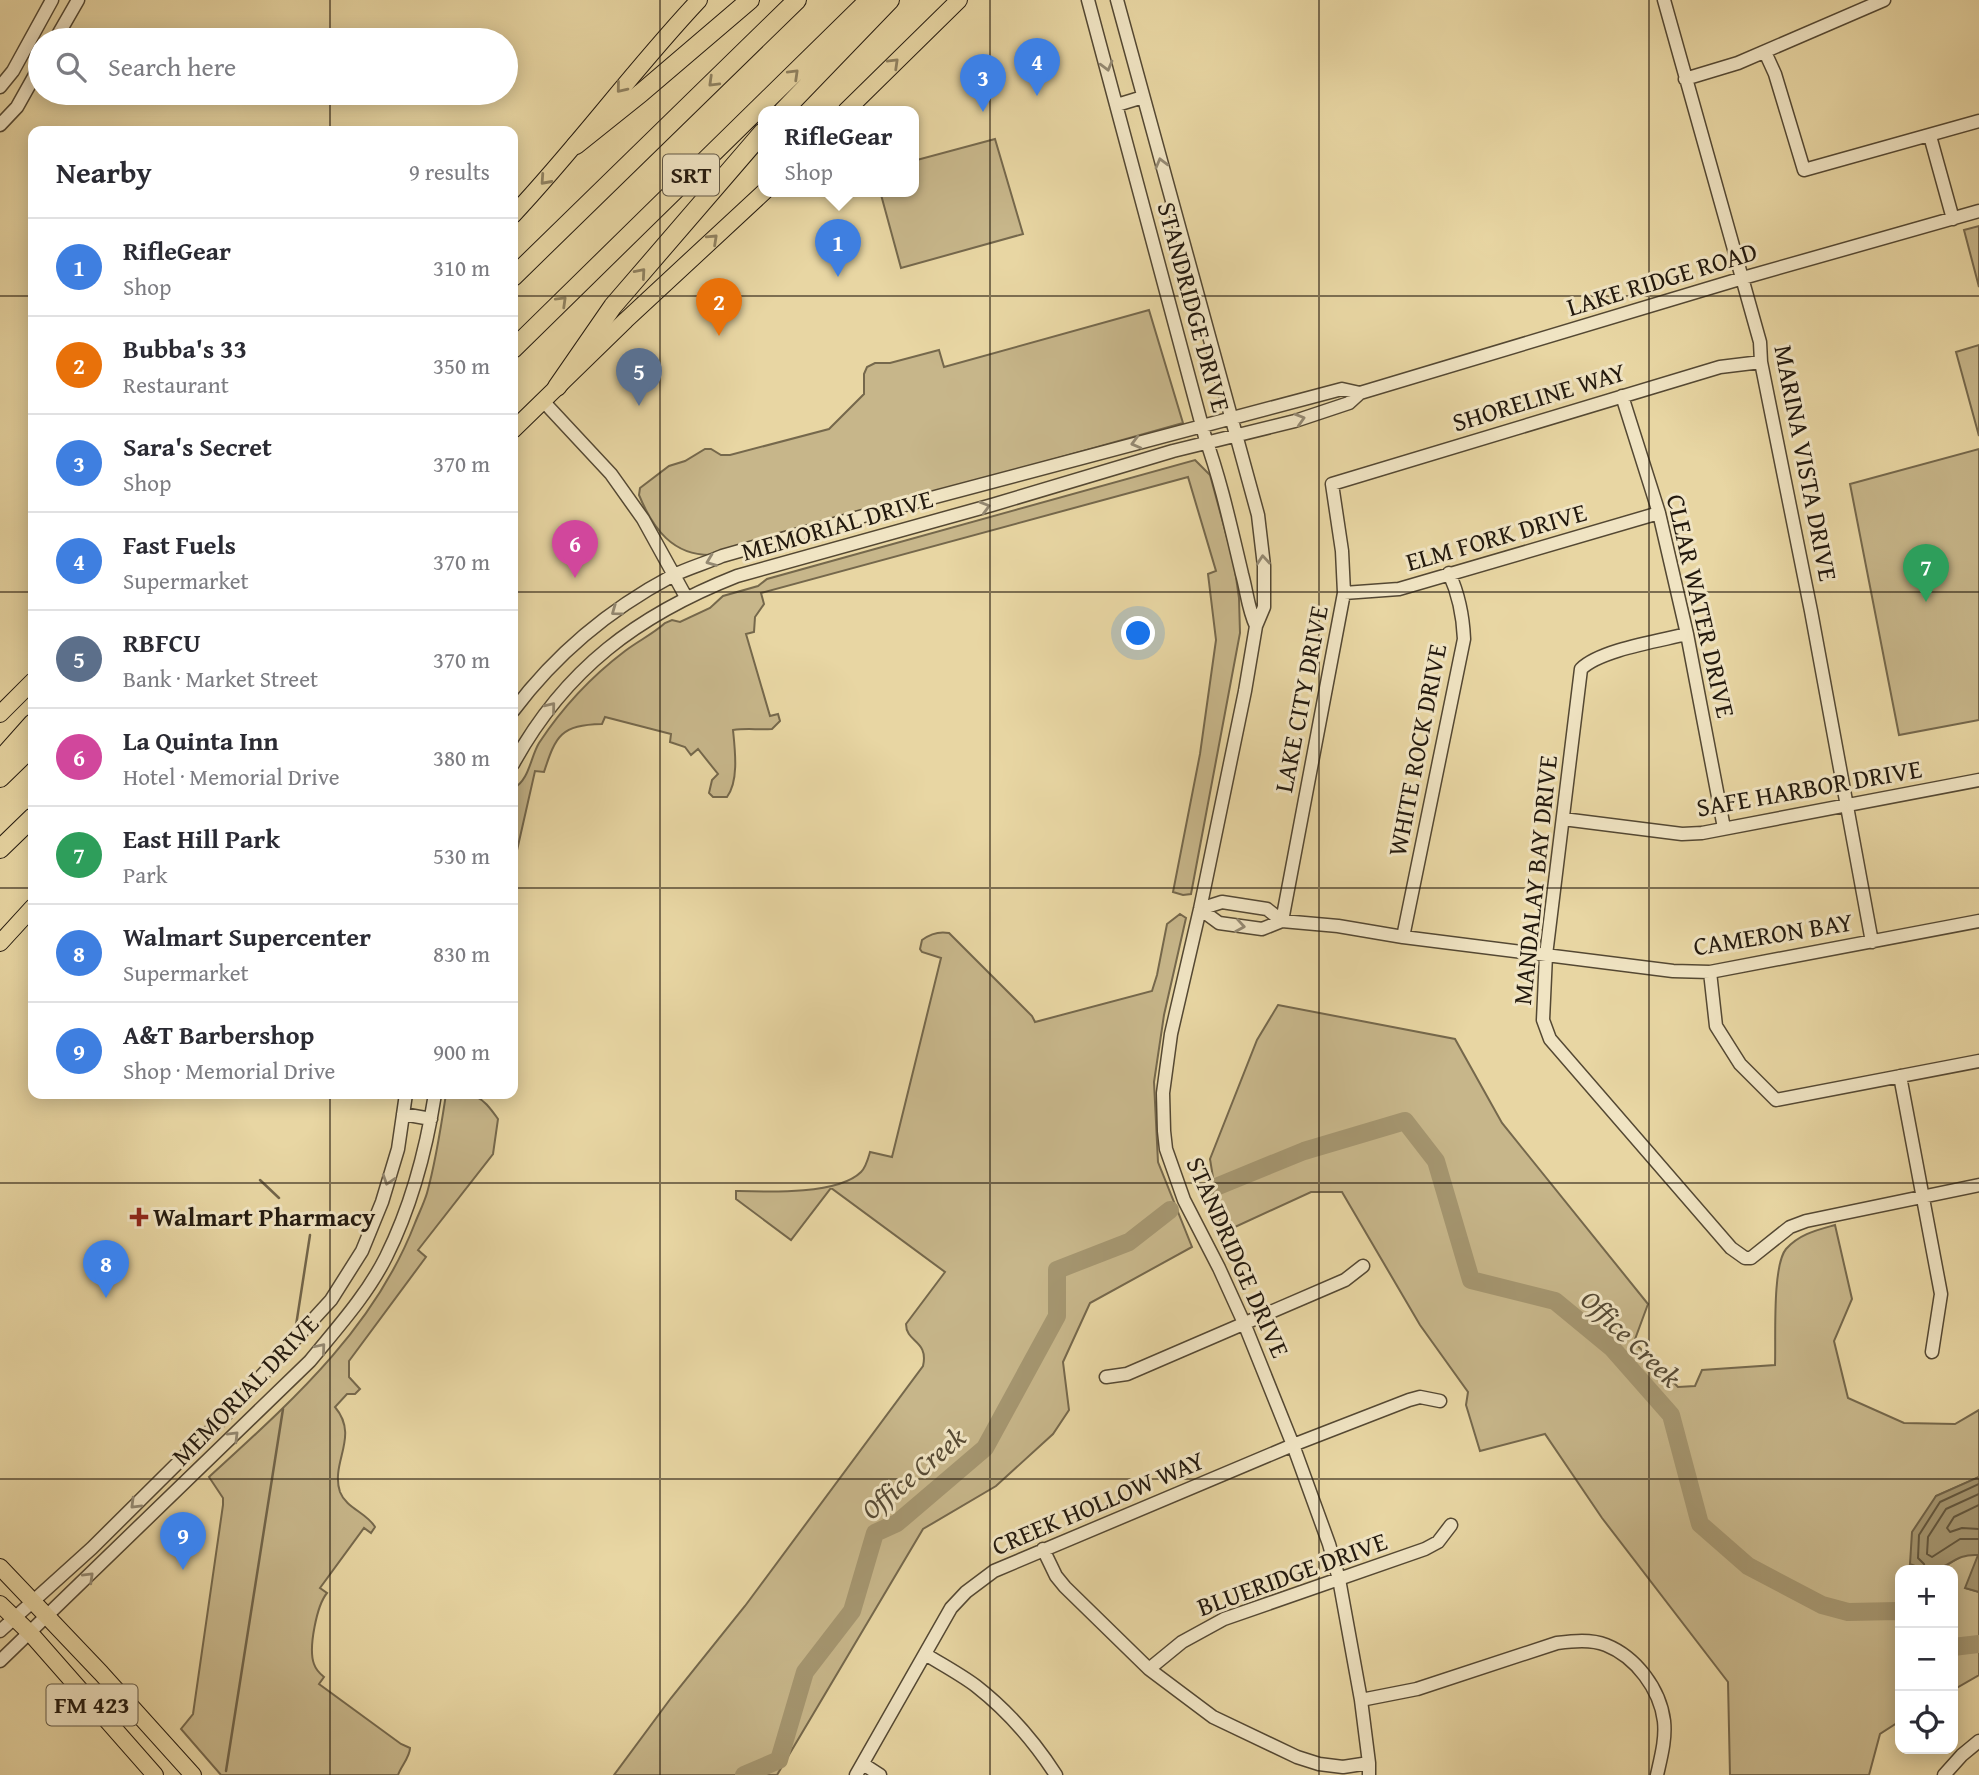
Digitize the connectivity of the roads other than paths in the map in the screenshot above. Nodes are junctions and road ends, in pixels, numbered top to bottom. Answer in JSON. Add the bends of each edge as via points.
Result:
{"nodes":[{"id":1,"x":52,"y":0,"type":"edge"},
{"id":2,"x":78,"y":0,"type":"edge"},
{"id":3,"x":699,"y":0,"type":"edge"},
{"id":4,"x":751,"y":0,"type":"edge"},
{"id":5,"x":797,"y":0,"type":"edge"},
{"id":6,"x":869,"y":0,"type":"edge"},
{"id":7,"x":890,"y":0,"type":"edge"},
{"id":8,"x":959,"y":0,"type":"edge"},
{"id":9,"x":1088,"y":0,"type":"edge"},
{"id":10,"x":1117,"y":0,"type":"edge"},
{"id":11,"x":1664,"y":0,"type":"edge"},
{"id":12,"x":1884,"y":0,"type":"edge"},
{"id":13,"x":37,"y":28,"type":"edge"},
{"id":14,"x":62,"y":28,"type":"edge"},
{"id":15,"x":28,"y":44,"type":"edge"},
{"id":16,"x":1765,"y":52,"type":"junction"},
{"id":17,"x":1685,"y":79,"type":"junction"},
{"id":18,"x":0,"y":87,"type":"edge"},
{"id":19,"x":28,"y":87,"type":"edge"},
{"id":20,"x":1143,"y":97,"type":"junction"},
{"id":21,"x":1117,"y":105,"type":"junction"},
{"id":22,"x":761,"y":106,"type":"edge"},
{"id":23,"x":788,"y":106,"type":"edge"},
{"id":24,"x":851,"y":106,"type":"edge"},
{"id":25,"x":758,"y":109,"type":"edge"},
{"id":26,"x":1979,"y":121,"type":"edge"},
{"id":27,"x":0,"y":125,"type":"edge"},
{"id":28,"x":1930,"y":136,"type":"junction"},
{"id":29,"x":758,"y":138,"type":"edge"},
{"id":30,"x":576,"y":145,"type":"junction"},
{"id":31,"x":759,"y":197,"type":"edge"},
{"id":32,"x":518,"y":209,"type":"edge"},
{"id":33,"x":1979,"y":211,"type":"edge"},
{"id":34,"x":1953,"y":219,"type":"junction"},
{"id":35,"x":518,"y":272,"type":"edge"},
{"id":36,"x":1743,"y":278,"type":"junction"},
{"id":37,"x":518,"y":344,"type":"edge"},
{"id":38,"x":1762,"y":362,"type":"junction"},
{"id":39,"x":557,"y":387,"type":"junction"},
{"id":40,"x":1360,"y":393,"type":"junction"},
{"id":41,"x":1622,"y":396,"type":"junction"},
{"id":42,"x":543,"y":401,"type":"junction"},
{"id":43,"x":1232,"y":418,"type":"junction"},
{"id":44,"x":518,"y":425,"type":"edge"},
{"id":45,"x":1202,"y":425,"type":"junction"},
{"id":46,"x":1237,"y":435,"type":"junction"},
{"id":47,"x":1207,"y":442,"type":"junction"},
{"id":48,"x":1332,"y":485,"type":"joint"},
{"id":49,"x":1658,"y":513,"type":"junction"},
{"id":50,"x":1449,"y":573,"type":"junction"},
{"id":51,"x":674,"y":575,"type":"junction"},
{"id":52,"x":1344,"y":593,"type":"junction"},
{"id":53,"x":685,"y":597,"type":"junction"},
{"id":54,"x":1256,"y":626,"type":"junction"},
{"id":55,"x":1687,"y":635,"type":"junction"},
{"id":56,"x":28,"y":686,"type":"edge"},
{"id":57,"x":518,"y":705,"type":"edge"},
{"id":58,"x":0,"y":715,"type":"edge"},
{"id":59,"x":28,"y":729,"type":"edge"},
{"id":60,"x":28,"y":751,"type":"edge"},
{"id":61,"x":518,"y":756,"type":"edge"},
{"id":62,"x":0,"y":760,"type":"edge"},
{"id":63,"x":0,"y":778,"type":"edge"},
{"id":64,"x":1979,"y":780,"type":"edge"},
{"id":65,"x":1848,"y":806,"type":"junction"},
{"id":66,"x":1563,"y":819,"type":"junction"},
{"id":67,"x":28,"y":822,"type":"edge"},
{"id":68,"x":1724,"y":828,"type":"junction"},
{"id":69,"x":28,"y":836,"type":"edge"},
{"id":70,"x":0,"y":849,"type":"edge"},
{"id":71,"x":0,"y":856,"type":"edge"},
{"id":72,"x":1200,"y":909,"type":"junction"},
{"id":73,"x":28,"y":912,"type":"edge"},
{"id":74,"x":1979,"y":921,"type":"edge"},
{"id":75,"x":1282,"y":922,"type":"junction"},
{"id":76,"x":1403,"y":937,"type":"junction"},
{"id":77,"x":1872,"y":942,"type":"junction"},
{"id":78,"x":0,"y":943,"type":"edge"},
{"id":79,"x":1546,"y":954,"type":"junction"},
{"id":80,"x":1710,"y":972,"type":"junction"},
{"id":81,"x":1979,"y":1061,"type":"edge"},
{"id":82,"x":1900,"y":1076,"type":"junction"},
{"id":83,"x":405,"y":1099,"type":"edge"},
{"id":84,"x":434,"y":1099,"type":"edge"},
{"id":85,"x":403,"y":1114,"type":"junction"},
{"id":86,"x":431,"y":1119,"type":"junction"},
{"id":87,"x":1979,"y":1185,"type":"edge"},
{"id":88,"x":1922,"y":1195,"type":"junction"},
{"id":89,"x":1363,"y":1266,"type":"dead end"},
{"id":90,"x":1244,"y":1323,"type":"junction"},
{"id":91,"x":1932,"y":1352,"type":"dead end"},
{"id":92,"x":1106,"y":1377,"type":"dead end"},
{"id":93,"x":1440,"y":1401,"type":"dead end"},
{"id":94,"x":1293,"y":1445,"type":"junction"},
{"id":95,"x":179,"y":1461,"type":"junction"},
{"id":96,"x":194,"y":1475,"type":"junction"},
{"id":97,"x":1451,"y":1525,"type":"dead end"},
{"id":98,"x":1043,"y":1549,"type":"junction"},
{"id":99,"x":0,"y":1567,"type":"edge"},
{"id":100,"x":1339,"y":1579,"type":"junction"},
{"id":101,"x":35,"y":1602,"type":"junction"},
{"id":102,"x":0,"y":1604,"type":"edge"},
{"id":103,"x":49,"y":1616,"type":"junction"},
{"id":104,"x":15,"y":1618,"type":"junction"},
{"id":105,"x":0,"y":1631,"type":"edge"},
{"id":106,"x":31,"y":1634,"type":"junction"},
{"id":107,"x":925,"y":1654,"type":"junction"},
{"id":108,"x":0,"y":1661,"type":"edge"},
{"id":109,"x":1149,"y":1670,"type":"junction"},
{"id":110,"x":1361,"y":1700,"type":"junction"},
{"id":111,"x":1979,"y":1741,"type":"edge"},
{"id":112,"x":860,"y":1769,"type":"edge"},
{"id":113,"x":1369,"y":1769,"type":"edge"},
{"id":114,"x":155,"y":1775,"type":"edge"},
{"id":115,"x":193,"y":1775,"type":"edge"},
{"id":116,"x":880,"y":1775,"type":"edge"},
{"id":117,"x":1056,"y":1775,"type":"edge"},
{"id":118,"x":1657,"y":1775,"type":"edge"},
{"id":119,"x":1944,"y":1775,"type":"edge"}],
"edges":[{"from":1,"to":13,"type":"street"},
{"from":2,"to":14,"type":"street"},
{"from":3,"to":30,"type":"main road","one_way":true},
{"from":4,"to":30,"type":"highway"},
{"from":5,"to":35,"type":"highway","number":"SRT","one_way":true},
{"from":22,"to":6,"type":"highway","number":"SRT","one_way":true},
{"from":7,"to":23,"type":"highway"},
{"from":24,"to":8,"type":"main road","one_way":true},
{"from":9,"to":21,"type":"street","name":"STANDRIDGE DRIVE","one_way":true},
{"from":10,"to":20,"type":"street","name":"STANDRIDGE DRIVE"},
{"from":11,"to":17,"type":"street","name":"MARINA VISTA DRIVE"},
{"from":12,"to":16,"type":"street"},
{"from":15,"to":18,"type":"street"},
{"from":16,"to":17,"type":"street"},
{"from":16,"to":28,"type":"street","via":[[1804,170]]},
{"from":17,"to":36,"type":"street","name":"MARINA VISTA DRIVE"},
{"from":19,"to":27,"type":"street"},
{"from":20,"to":21,"type":"street"},
{"from":43,"to":20,"type":"street","name":"STANDRIDGE DRIVE","one_way":true},
{"from":21,"to":45,"type":"street","name":"STANDRIDGE DRIVE"},
{"from":37,"to":25,"type":"highway","number":"SRT","one_way":true},
{"from":26,"to":28,"type":"street"},
{"from":28,"to":34,"type":"street"},
{"from":39,"to":29,"type":"highway","one_way":true,"via":[[613,306]]},
{"from":30,"to":32,"type":"main road","one_way":true},
{"from":39,"to":31,"type":"main road","one_way":true},
{"from":33,"to":34,"type":"street","name":"LAKE RIDGE ROAD"},
{"from":34,"to":36,"type":"street","name":"LAKE RIDGE ROAD"},
{"from":36,"to":38,"type":"street","name":"MARINA VISTA DRIVE"},
{"from":36,"to":40,"type":"street","name":"LAKE RIDGE ROAD"},
{"from":38,"to":41,"type":"street","name":"SHORELINE WAY","via":[[1720,367]]},
{"from":38,"to":65,"type":"street","name":"MARINA VISTA DRIVE"},
{"from":39,"to":42,"type":"main road"},
{"from":40,"to":43,"type":"street","name":"LAKE RIDGE ROAD","via":[[1342,389]]},
{"from":46,"to":40,"type":"street","name":"LAKE RIDGE ROAD","one_way":true,"via":[[1349,403]]},
{"from":41,"to":48,"type":"street","name":"SHORELINE WAY"},
{"from":41,"to":49,"type":"street","name":"CLEAR WATER DRIVE"},
{"from":42,"to":44,"type":"main road"},
{"from":42,"to":51,"type":"street","via":[[611,474]]},
{"from":43,"to":45,"type":"street","name":"MEMORIAL DRIVE"},
{"from":43,"to":46,"type":"street","name":"STANDRIDGE DRIVE"},
{"from":45,"to":47,"type":"street","name":"STANDRIDGE DRIVE"},
{"from":45,"to":51,"type":"street","name":"MEMORIAL DRIVE","one_way":true,"via":[[852,519],[722,556]]},
{"from":46,"to":47,"type":"street","name":"MEMORIAL DRIVE"},
{"from":54,"to":46,"type":"street","name":"STANDRIDGE DRIVE","one_way":true,"via":[[1264,607],[1264,566],[1258,515]]},
{"from":53,"to":47,"type":"street","name":"MEMORIAL DRIVE","one_way":true,"via":[[737,576]]},
{"from":47,"to":54,"type":"street","name":"STANDRIDGE DRIVE"},
{"from":48,"to":52,"type":"street","name":"LAKE CITY DRIVE"},
{"from":49,"to":50,"type":"street","name":"ELM FORK DRIVE"},
{"from":49,"to":55,"type":"street","name":"CLEAR WATER DRIVE"},
{"from":50,"to":52,"type":"street","name":"ELM FORK DRIVE","via":[[1399,589]]},
{"from":50,"to":76,"type":"street","name":"WHITE ROCK DRIVE","via":[[1463,618],[1464,639]]},
{"from":51,"to":53,"type":"street"},
{"from":51,"to":57,"type":"street","name":"MEMORIAL DRIVE","one_way":true,"via":[[586,633]]},
{"from":52,"to":75,"type":"street","name":"LAKE CITY DRIVE"},
{"from":61,"to":53,"type":"street","name":"MEMORIAL DRIVE","one_way":true,"via":[[538,722],[584,669],[612,643]]},
{"from":54,"to":72,"type":"street","name":"STANDRIDGE DRIVE"},
{"from":55,"to":66,"type":"street","name":"MANDALAY BAY DRIVE","via":[[1590,660],[1581,670]]},
{"from":55,"to":68,"type":"street","name":"CLEAR WATER DRIVE"},
{"from":56,"to":58,"type":"main road"},
{"from":59,"to":62,"type":"highway"},
{"from":60,"to":63,"type":"highway"},
{"from":64,"to":65,"type":"street","name":"SAFE HARBOR DRIVE"},
{"from":65,"to":68,"type":"street","name":"SAFE HARBOR DRIVE"},
{"from":65,"to":77,"type":"street","name":"MARINA VISTA DRIVE"},
{"from":66,"to":68,"type":"street","name":"SAFE HARBOR DRIVE","via":[[1682,834]]},
{"from":66,"to":79,"type":"street","name":"MANDALAY BAY DRIVE"},
{"from":67,"to":70,"type":"highway"},
{"from":69,"to":71,"type":"highway"},
{"from":72,"to":75,"type":"street","name":"CAMERON BAY","one_way":true,"via":[[1219,923],[1262,929]]},
{"from":72,"to":75,"type":"street","name":"CAMERON BAY","via":[[1222,902],[1267,909]]},
{"from":72,"to":90,"type":"street","name":"STANDRIDGE DRIVE","via":[[1171,1034],[1163,1093],[1164,1130],[1184,1200]]},
{"from":73,"to":78,"type":"main road"},
{"from":74,"to":77,"type":"street","name":"CAMERON BAY"},
{"from":75,"to":76,"type":"street","name":"CAMERON BAY"},
{"from":76,"to":79,"type":"street","name":"CAMERON BAY"},
{"from":77,"to":80,"type":"street","name":"CAMERON BAY"},
{"from":79,"to":80,"type":"street","name":"CAMERON BAY"},
{"from":79,"to":88,"type":"street","name":"MANDALAY BAY DRIVE","via":[[1543,1020],[1550,1039],[1731,1248],[1745,1258],[1806,1221]]},
{"from":80,"to":82,"type":"street","via":[[1716,1026],[1740,1064],[1776,1100]]},
{"from":81,"to":82,"type":"street"},
{"from":82,"to":88,"type":"street"},
{"from":83,"to":85,"type":"street","name":"MEMORIAL DRIVE"},
{"from":84,"to":86,"type":"street","name":"MEMORIAL DRIVE"},
{"from":85,"to":86,"type":"street"},
{"from":85,"to":95,"type":"street","name":"MEMORIAL DRIVE","one_way":true,"via":[[382,1202],[362,1251],[331,1300]]},
{"from":96,"to":86,"type":"street","name":"MEMORIAL DRIVE","one_way":true,"via":[[310,1361],[350,1313],[385,1259],[408,1206]]},
{"from":87,"to":88,"type":"street"},
{"from":88,"to":91,"type":"street","via":[[1941,1294]]},
{"from":89,"to":90,"type":"street","via":[[1345,1280]]},
{"from":90,"to":92,"type":"street","via":[[1127,1374]]},
{"from":90,"to":94,"type":"street","name":"STANDRIDGE DRIVE"},
{"from":93,"to":94,"type":"street","name":"CREEK HOLLOW WAY","via":[[1409,1400]]},
{"from":94,"to":98,"type":"street","name":"CREEK HOLLOW WAY"},
{"from":94,"to":100,"type":"street","name":"STANDRIDGE DRIVE"},
{"from":95,"to":96,"type":"street"},
{"from":95,"to":101,"type":"street","name":"MEMORIAL DRIVE","one_way":true},
{"from":103,"to":96,"type":"street","name":"MEMORIAL DRIVE","one_way":true},
{"from":97,"to":100,"type":"street","name":"BLUERIDGE DRIVE","via":[[1438,1542],[1425,1549]]},
{"from":98,"to":107,"type":"street","name":"CREEK HOLLOW WAY","via":[[994,1571],[965,1592]]},
{"from":98,"to":109,"type":"street","via":[[1065,1587]]},
{"from":99,"to":101,"type":"main road","number":"FM 423"},
{"from":100,"to":109,"type":"street","name":"BLUERIDGE DRIVE","via":[[1203,1629]]},
{"from":100,"to":110,"type":"street","name":"STANDRIDGE DRIVE"},
{"from":101,"to":103,"type":"main road","number":"FM 423"},
{"from":101,"to":104,"type":"street","name":"MEMORIAL DRIVE"},
{"from":102,"to":104,"type":"main road","number":"FM 423"},
{"from":103,"to":106,"type":"street","name":"MEMORIAL DRIVE"},
{"from":103,"to":115,"type":"main road","number":"FM 423"},
{"from":104,"to":105,"type":"street","name":"MEMORIAL DRIVE"},
{"from":104,"to":106,"type":"main road","number":"FM 423"},
{"from":106,"to":108,"type":"street","name":"MEMORIAL DRIVE"},
{"from":106,"to":114,"type":"main road","number":"FM 423"},
{"from":107,"to":112,"type":"street","name":"CREEK HOLLOW WAY"},
{"from":107,"to":117,"type":"street","via":[[992,1699]]},
{"from":109,"to":113,"type":"street","via":[[1213,1717],[1297,1757]]},
{"from":110,"to":113,"type":"street","name":"STANDRIDGE DRIVE"},
{"from":110,"to":118,"type":"street","via":[[1417,1689],[1557,1643],[1578,1640],[1606,1645],[1628,1659],[1654,1687],[1665,1722]]},
{"from":111,"to":119,"type":"street"},
{"from":112,"to":116,"type":"street"}]}
